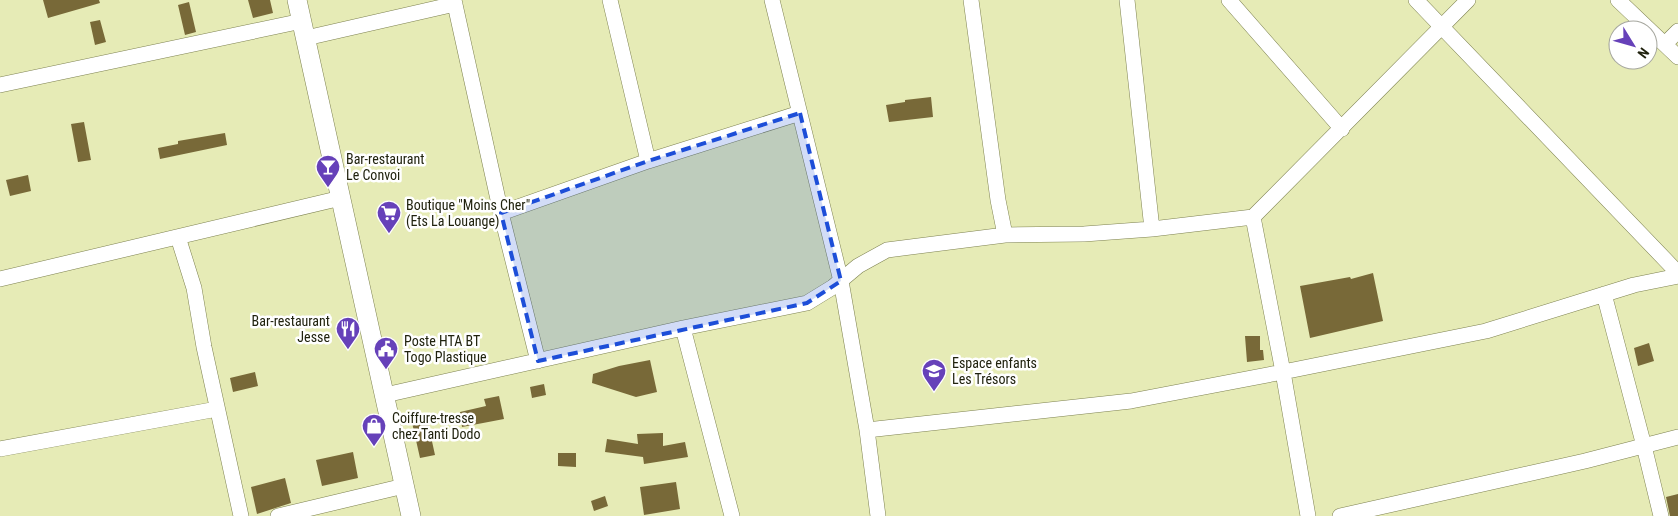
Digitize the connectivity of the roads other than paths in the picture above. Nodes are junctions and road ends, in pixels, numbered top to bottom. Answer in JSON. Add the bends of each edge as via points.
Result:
{"nodes":[{"id":1,"x":297,"y":0,"type":"edge"},
{"id":2,"x":610,"y":0,"type":"edge"},
{"id":3,"x":772,"y":0,"type":"edge"},
{"id":4,"x":971,"y":0,"type":"edge"},
{"id":5,"x":1127,"y":0,"type":"edge"},
{"id":6,"x":1229,"y":0,"type":"edge"},
{"id":7,"x":1416,"y":0,"type":"edge"},
{"id":8,"x":1468,"y":0,"type":"edge"},
{"id":9,"x":1618,"y":0,"type":"edge"},
{"id":10,"x":454,"y":2,"type":"edge"},
{"id":11,"x":1441,"y":26,"type":"junction"},
{"id":12,"x":304,"y":30,"type":"junction"},
{"id":13,"x":1678,"y":31,"type":"edge"},
{"id":14,"x":1665,"y":44,"type":"junction"},
{"id":15,"x":1678,"y":57,"type":"edge"},
{"id":16,"x":0,"y":85,"type":"edge"},
{"id":17,"x":800,"y":113,"type":"junction"},
{"id":18,"x":1342,"y":129,"type":"junction"},
{"id":19,"x":648,"y":160,"type":"junction"},
{"id":20,"x":341,"y":198,"type":"junction"},
{"id":21,"x":500,"y":214,"type":"junction"},
{"id":22,"x":1253,"y":217,"type":"junction"},
{"id":23,"x":1152,"y":229,"type":"junction"},
{"id":24,"x":1005,"y":235,"type":"junction"},
{"id":25,"x":178,"y":237,"type":"junction"},
{"id":26,"x":1678,"y":275,"type":"edge"},
{"id":27,"x":0,"y":279,"type":"edge"},
{"id":28,"x":841,"y":281,"type":"junction"},
{"id":29,"x":1604,"y":294,"type":"junction"},
{"id":30,"x":683,"y":328,"type":"junction"},
{"id":31,"x":538,"y":361,"type":"junction"},
{"id":32,"x":1283,"y":372,"type":"junction"},
{"id":33,"x":384,"y":395,"type":"junction"},
{"id":34,"x":217,"y":409,"type":"junction"},
{"id":35,"x":867,"y":430,"type":"junction"},
{"id":36,"x":1678,"y":437,"type":"edge"},
{"id":37,"x":1644,"y":446,"type":"junction"},
{"id":38,"x":0,"y":449,"type":"edge"},
{"id":39,"x":404,"y":486,"type":"junction"},
{"id":40,"x":241,"y":516,"type":"edge"},
{"id":41,"x":278,"y":516,"type":"edge"},
{"id":42,"x":411,"y":516,"type":"edge"},
{"id":43,"x":732,"y":516,"type":"edge"},
{"id":44,"x":878,"y":516,"type":"edge"},
{"id":45,"x":1308,"y":516,"type":"edge"},
{"id":46,"x":1340,"y":516,"type":"edge"},
{"id":47,"x":1661,"y":516,"type":"edge"}],
"edges":[{"from":1,"to":12,"type":"street"},
{"from":2,"to":19,"type":"street"},
{"from":3,"to":17,"type":"street"},
{"from":4,"to":24,"type":"street"},
{"from":5,"to":23,"type":"street"},
{"from":6,"to":18,"type":"street"},
{"from":7,"to":11,"type":"street"},
{"from":8,"to":11,"type":"street"},
{"from":9,"to":14,"type":"street"},
{"from":10,"to":12,"type":"street"},
{"from":10,"to":21,"type":"street"},
{"from":11,"to":18,"type":"street"},
{"from":11,"to":26,"type":"street"},
{"from":12,"to":16,"type":"street"},
{"from":12,"to":20,"type":"street"},
{"from":13,"to":14,"type":"street"},
{"from":14,"to":15,"type":"street"},
{"from":17,"to":19,"type":"street"},
{"from":17,"to":28,"type":"street"},
{"from":18,"to":22,"type":"street"},
{"from":19,"to":21,"type":"street"},
{"from":20,"to":25,"type":"street"},
{"from":20,"to":33,"type":"street"},
{"from":21,"to":31,"type":"street"},
{"from":22,"to":23,"type":"street"},
{"from":22,"to":32,"type":"street"},
{"from":23,"to":24,"type":"street"},
{"from":24,"to":28,"type":"street","via":[[887,250],[858,266]]},
{"from":25,"to":27,"type":"street"},
{"from":25,"to":34,"type":"street","via":[[194,288]]},
{"from":26,"to":29,"type":"street"},
{"from":28,"to":30,"type":"street","via":[[822,296],[807,302]]},
{"from":28,"to":35,"type":"street"},
{"from":29,"to":32,"type":"street","via":[[1486,331]]},
{"from":29,"to":37,"type":"street"},
{"from":30,"to":31,"type":"street"},
{"from":30,"to":43,"type":"street"},
{"from":31,"to":33,"type":"street"},
{"from":32,"to":35,"type":"street","via":[[1131,401]]},
{"from":32,"to":45,"type":"street"},
{"from":33,"to":39,"type":"street"},
{"from":34,"to":38,"type":"street"},
{"from":34,"to":40,"type":"street"},
{"from":35,"to":44,"type":"street"},
{"from":36,"to":37,"type":"street"},
{"from":37,"to":46,"type":"street"},
{"from":37,"to":47,"type":"street"},
{"from":39,"to":41,"type":"street"},
{"from":39,"to":42,"type":"street"}]}
